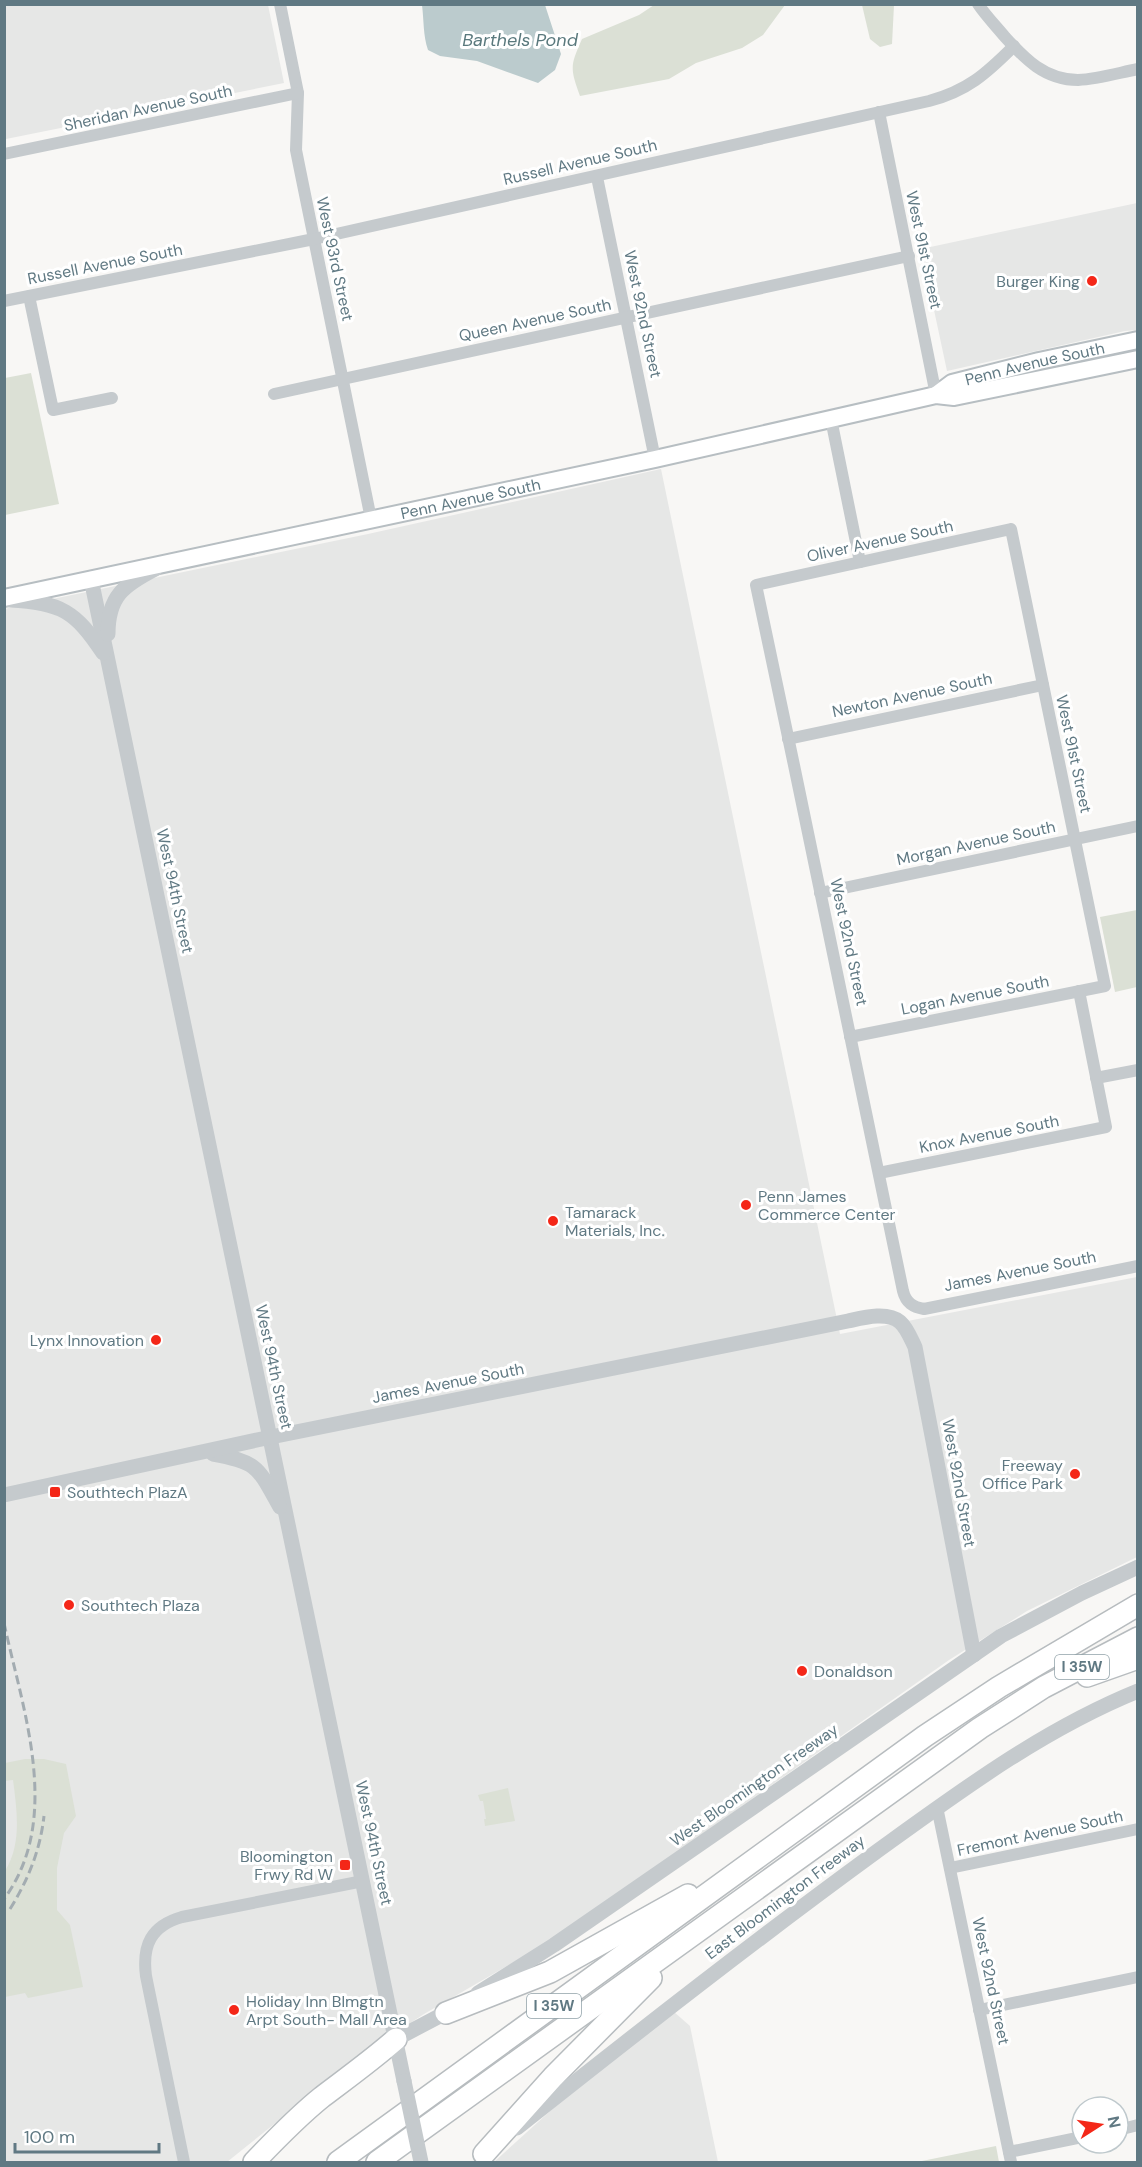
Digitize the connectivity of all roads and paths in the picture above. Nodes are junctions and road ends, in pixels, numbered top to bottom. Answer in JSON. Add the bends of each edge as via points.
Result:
{"nodes":[{"id":1,"x":280,"y":4,"type":"edge"},
{"id":2,"x":978,"y":4,"type":"edge"},
{"id":3,"x":1014,"y":46,"type":"junction"},
{"id":4,"x":1137,"y":69,"type":"edge"},
{"id":5,"x":298,"y":93,"type":"junction"},
{"id":6,"x":879,"y":112,"type":"junction"},
{"id":7,"x":4,"y":154,"type":"edge"},
{"id":8,"x":597,"y":177,"type":"junction"},
{"id":9,"x":314,"y":239,"type":"junction"},
{"id":10,"x":909,"y":256,"type":"junction"},
{"id":11,"x":29,"y":296,"type":"junction"},
{"id":12,"x":4,"y":301,"type":"edge"},
{"id":13,"x":626,"y":318,"type":"junction"},
{"id":14,"x":1137,"y":340,"type":"edge"},
{"id":15,"x":1137,"y":359,"type":"edge"},
{"id":16,"x":343,"y":379,"type":"junction"},
{"id":17,"x":274,"y":394,"type":"dead end"},
{"id":18,"x":936,"y":395,"type":"junction"},
{"id":19,"x":112,"y":398,"type":"dead end"},
{"id":20,"x":831,"y":419,"type":"junction"},
{"id":21,"x":654,"y":459,"type":"junction"},
{"id":22,"x":371,"y":519,"type":"junction"},
{"id":23,"x":1011,"y":529,"type":"joint"},
{"id":24,"x":860,"y":562,"type":"junction"},
{"id":25,"x":166,"y":564,"type":"junction"},
{"id":26,"x":91,"y":579,"type":"junction"},
{"id":27,"x":756,"y":585,"type":"joint"},
{"id":28,"x":4,"y":599,"type":"edge"},
{"id":29,"x":108,"y":661,"type":"junction"},
{"id":30,"x":1043,"y":685,"type":"junction"},
{"id":31,"x":788,"y":739,"type":"junction"},
{"id":32,"x":1137,"y":826,"type":"edge"},
{"id":33,"x":1075,"y":839,"type":"junction"},
{"id":34,"x":820,"y":893,"type":"junction"},
{"id":35,"x":1105,"y":986,"type":"joint"},
{"id":36,"x":1079,"y":991,"type":"junction"},
{"id":37,"x":850,"y":1037,"type":"junction"},
{"id":38,"x":1137,"y":1070,"type":"edge"},
{"id":39,"x":1096,"y":1078,"type":"junction"},
{"id":40,"x":879,"y":1173,"type":"junction"},
{"id":41,"x":1137,"y":1266,"type":"edge"},
{"id":42,"x":910,"y":1305,"type":"joint"},
{"id":43,"x":900,"y":1321,"type":"joint"},
{"id":44,"x":271,"y":1437,"type":"junction"},
{"id":45,"x":204,"y":1452,"type":"junction"},
{"id":46,"x":4,"y":1494,"type":"edge"},
{"id":47,"x":288,"y":1521,"type":"junction"},
{"id":48,"x":1137,"y":1567,"type":"edge"},
{"id":49,"x":1137,"y":1605,"type":"edge"},
{"id":50,"x":1137,"y":1613,"type":"edge"},
{"id":51,"x":1137,"y":1638,"type":"edge"},
{"id":52,"x":1081,"y":1639,"type":"junction"},
{"id":53,"x":974,"y":1655,"type":"junction"},
{"id":54,"x":1137,"y":1658,"type":"edge"},
{"id":55,"x":1137,"y":1690,"type":"edge"},
{"id":56,"x":1028,"y":1698,"type":"junction"},
{"id":57,"x":937,"y":1807,"type":"junction"},
{"id":58,"x":1137,"y":1829,"type":"edge"},
{"id":59,"x":770,"y":1850,"type":"junction"},
{"id":60,"x":950,"y":1868,"type":"junction"},
{"id":61,"x":363,"y":1881,"type":"junction"},
{"id":62,"x":695,"y":1933,"type":"junction"},
{"id":63,"x":1137,"y":1977,"type":"edge"},
{"id":64,"x":979,"y":2010,"type":"junction"},
{"id":65,"x":446,"y":2013,"type":"junction"},
{"id":66,"x":396,"y":2040,"type":"junction"},
{"id":67,"x":1070,"y":2140,"type":"edge"},
{"id":68,"x":1010,"y":2157,"type":"edge"},
{"id":69,"x":480,"y":2158,"type":"edge"},
{"id":70,"x":184,"y":2163,"type":"edge"},
{"id":71,"x":254,"y":2163,"type":"edge"},
{"id":72,"x":338,"y":2163,"type":"edge"},
{"id":73,"x":377,"y":2163,"type":"edge"},
{"id":74,"x":421,"y":2163,"type":"edge"}],
"edges":[{"from":1,"to":5,"type":"street","name":"West 93rd Street"},
{"from":2,"to":3,"type":"street"},
{"from":3,"to":4,"type":"street","via":[[1035,67],[1064,79],[1079,80]]},
{"from":3,"to":6,"type":"street","name":"Russell Avenue South","via":[[964,89]]},
{"from":5,"to":7,"type":"street","name":"Sheridan Avenue South"},
{"from":5,"to":9,"type":"street","name":"West 93rd Street","via":[[296,150]]},
{"from":6,"to":8,"type":"street","name":"Russell Avenue South"},
{"from":6,"to":10,"type":"street","name":"West 91st Street"},
{"from":8,"to":9,"type":"street","name":"Russell Avenue South"},
{"from":8,"to":13,"type":"street","name":"West 92nd Street"},
{"from":9,"to":11,"type":"street","name":"Russell Avenue South"},
{"from":9,"to":16,"type":"street","name":"West 93rd Street"},
{"from":10,"to":13,"type":"street","name":"Queen Avenue South"},
{"from":10,"to":18,"type":"street","name":"West 91st Street"},
{"from":11,"to":12,"type":"street","name":"Russell Avenue South"},
{"from":11,"to":19,"type":"street","via":[[53,410]]},
{"from":13,"to":16,"type":"street","name":"Queen Avenue South"},
{"from":13,"to":21,"type":"street","name":"West 92nd Street"},
{"from":14,"to":18,"type":"main road","name":"Penn Avenue South","via":[[952,383]]},
{"from":15,"to":18,"type":"main road","name":"Penn Avenue South","via":[[954,397]]},
{"from":16,"to":17,"type":"street","name":"Queen Avenue South"},
{"from":16,"to":22,"type":"street","name":"West 93rd Street"},
{"from":18,"to":20,"type":"main road","name":"Penn Avenue South"},
{"from":20,"to":21,"type":"main road","name":"Penn Avenue South"},
{"from":20,"to":24,"type":"street"},
{"from":21,"to":22,"type":"main road","name":"Penn Avenue South"},
{"from":22,"to":25,"type":"main road","name":"Penn Avenue South"},
{"from":23,"to":24,"type":"street","name":"Oliver Avenue South"},
{"from":23,"to":30,"type":"street","name":"West 91st Street"},
{"from":24,"to":27,"type":"street","name":"Oliver Avenue South"},
{"from":25,"to":26,"type":"main road","name":"Penn Avenue South"},
{"from":25,"to":29,"type":"street","via":[[134,580],[116,596],[108,619]]},
{"from":26,"to":28,"type":"main road","name":"Penn Avenue South"},
{"from":26,"to":29,"type":"street","name":"West 94th Street"},
{"from":27,"to":31,"type":"street","name":"West 92nd Street"},
{"from":28,"to":29,"type":"street","via":[[48,604],[72,615]]},
{"from":29,"to":44,"type":"street","name":"West 94th Street"},
{"from":30,"to":31,"type":"street","name":"Newton Avenue South"},
{"from":30,"to":33,"type":"street","name":"West 91st Street"},
{"from":31,"to":34,"type":"street","name":"West 92nd Street"},
{"from":32,"to":33,"type":"street","name":"Morgan Avenue South"},
{"from":33,"to":34,"type":"street","name":"Morgan Avenue South"},
{"from":33,"to":35,"type":"street","name":"West 91st Street"},
{"from":34,"to":37,"type":"street","name":"West 92nd Street"},
{"from":35,"to":36,"type":"street","name":"Logan Avenue South"},
{"from":36,"to":37,"type":"street","name":"Logan Avenue South"},
{"from":36,"to":39,"type":"street"},
{"from":37,"to":40,"type":"street","name":"West 92nd Street"},
{"from":38,"to":39,"type":"street"},
{"from":39,"to":40,"type":"street","name":"Knox Avenue South","via":[[1106,1127]]},
{"from":40,"to":42,"type":"street","name":"West 92nd Street","via":[[903,1291]]},
{"from":41,"to":42,"type":"street","name":"James Avenue South","via":[[924,1309]]},
{"from":43,"to":44,"type":"street","name":"James Avenue South","via":[[872,1316]]},
{"from":43,"to":53,"type":"street","name":"West 92nd Street","via":[[915,1347]]},
{"from":44,"to":45,"type":"street","name":"James Avenue South"},
{"from":44,"to":47,"type":"street","name":"West 94th Street"},
{"from":45,"to":46,"type":"street","name":"James Avenue South"},
{"from":45,"to":47,"type":"street","via":[[240,1458],[252,1465]]},
{"from":47,"to":61,"type":"street","name":"West 94th Street"},
{"from":48,"to":53,"type":"street","name":"West Bloomington Freeway","via":[[1062,1603]]},
{"from":49,"to":52,"type":"highway"},
{"from":50,"to":52,"type":"highway","number":"I 35W"},
{"from":51,"to":56,"type":"highway","number":"I 35W"},
{"from":52,"to":59,"type":"highway","number":"I 35W","via":[[926,1736]]},
{"from":53,"to":65,"type":"street","name":"West Bloomington Freeway","via":[[554,1946]]},
{"from":54,"to":56,"type":"highway"},
{"from":55,"to":57,"type":"street","name":"East Bloomington Freeway","via":[[1062,1727]]},
{"from":56,"to":62,"type":"highway","number":"I 35W","via":[[971,1734]]},
{"from":57,"to":60,"type":"street","name":"West 92nd Street"},
{"from":57,"to":69,"type":"street","name":"East Bloomington Freeway","via":[[764,1933]]},
{"from":58,"to":60,"type":"street","name":"Fremont Avenue South"},
{"from":59,"to":65,"type":"highway","via":[[550,1972]]},
{"from":59,"to":72,"type":"highway","number":"I 35W"},
{"from":60,"to":64,"type":"street","name":"West 92nd Street"},
{"from":61,"to":66,"type":"street","name":"West 94th Street"},
{"from":61,"to":70,"type":"street","via":[[182,1917],[163,1925],[150,1938],[145,1955],[146,1976]]},
{"from":62,"to":69,"type":"highway","via":[[552,2077]]},
{"from":62,"to":73,"type":"highway","number":"I 35W"},
{"from":63,"to":64,"type":"street"},
{"from":64,"to":68,"type":"street","name":"West 92nd Street"},
{"from":65,"to":66,"type":"street","name":"West Bloomington Freeway"},
{"from":66,"to":71,"type":"highway","via":[[304,2113]]},
{"from":66,"to":74,"type":"street","name":"West 94th Street","bridge":true},
{"from":67,"to":68,"type":"street"}]}
